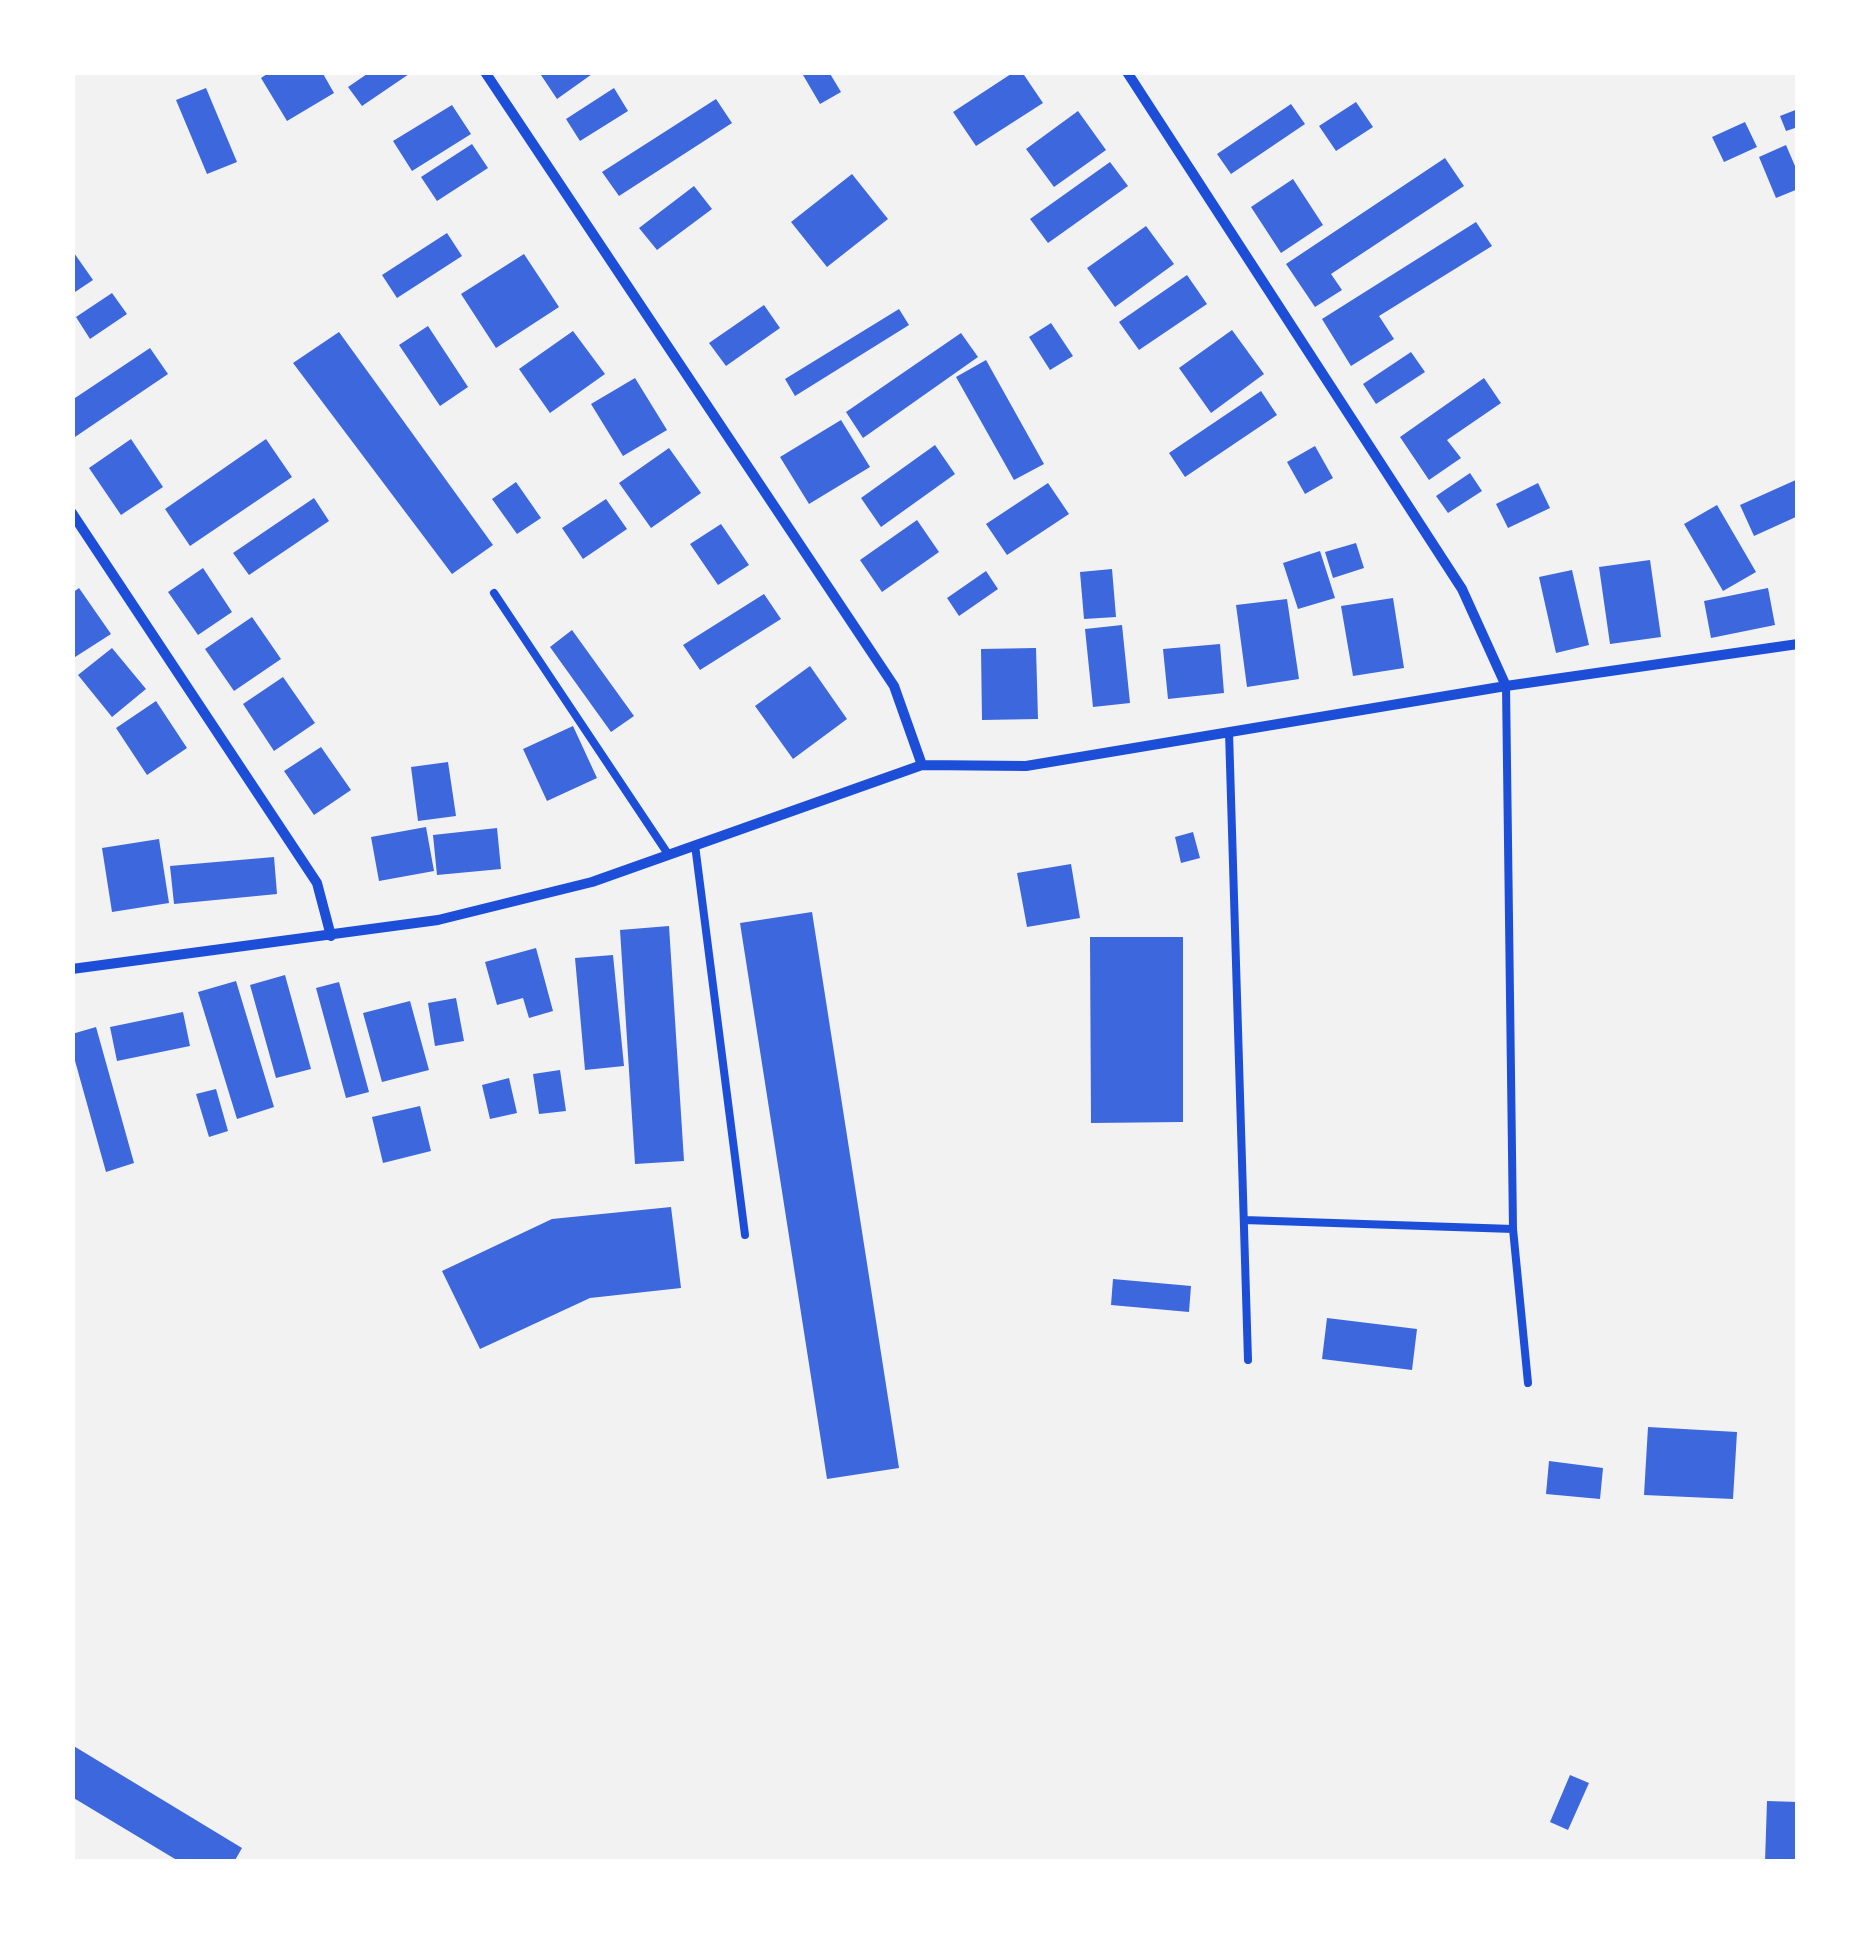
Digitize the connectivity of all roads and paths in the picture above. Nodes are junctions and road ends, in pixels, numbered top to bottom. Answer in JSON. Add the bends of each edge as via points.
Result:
{"nodes":[{"id":1,"x":486,"y":72,"type":"edge"},
{"id":2,"x":1127,"y":72,"type":"edge"},
{"id":3,"x":72,"y":513,"type":"edge"},
{"id":4,"x":494,"y":593,"type":"dead end"},
{"id":5,"x":1798,"y":644,"type":"edge"},
{"id":6,"x":1506,"y":686,"type":"junction"},
{"id":7,"x":1230,"y":732,"type":"junction"},
{"id":8,"x":922,"y":765,"type":"junction"},
{"id":9,"x":695,"y":844,"type":"junction"},
{"id":10,"x":668,"y":854,"type":"junction"},
{"id":11,"x":332,"y":936,"type":"junction"},
{"id":12,"x":72,"y":970,"type":"edge"},
{"id":13,"x":1244,"y":1220,"type":"junction"},
{"id":14,"x":1513,"y":1229,"type":"junction"},
{"id":15,"x":745,"y":1235,"type":"dead end"},
{"id":16,"x":1248,"y":1360,"type":"dead end"},
{"id":17,"x":1528,"y":1382,"type":"dead end"}],
"edges":[{"from":1,"to":8,"type":"street","via":[[894,686]]},
{"from":2,"to":6,"type":"street","via":[[1462,590]]},
{"from":3,"to":11,"type":"street","via":[[317,884]]},
{"from":4,"to":10,"type":"lane"},
{"from":5,"to":6,"type":"street"},
{"from":6,"to":7,"type":"street"},
{"from":6,"to":14,"type":"lane"},
{"from":7,"to":8,"type":"street","via":[[1026,766]]},
{"from":7,"to":13,"type":"lane"},
{"from":8,"to":9,"type":"street"},
{"from":9,"to":10,"type":"street"},
{"from":9,"to":15,"type":"lane"},
{"from":10,"to":11,"type":"street","via":[[592,882],[438,920]]},
{"from":11,"to":12,"type":"street"},
{"from":13,"to":14,"type":"lane"},
{"from":13,"to":16,"type":"lane"},
{"from":14,"to":17,"type":"lane"}]}
